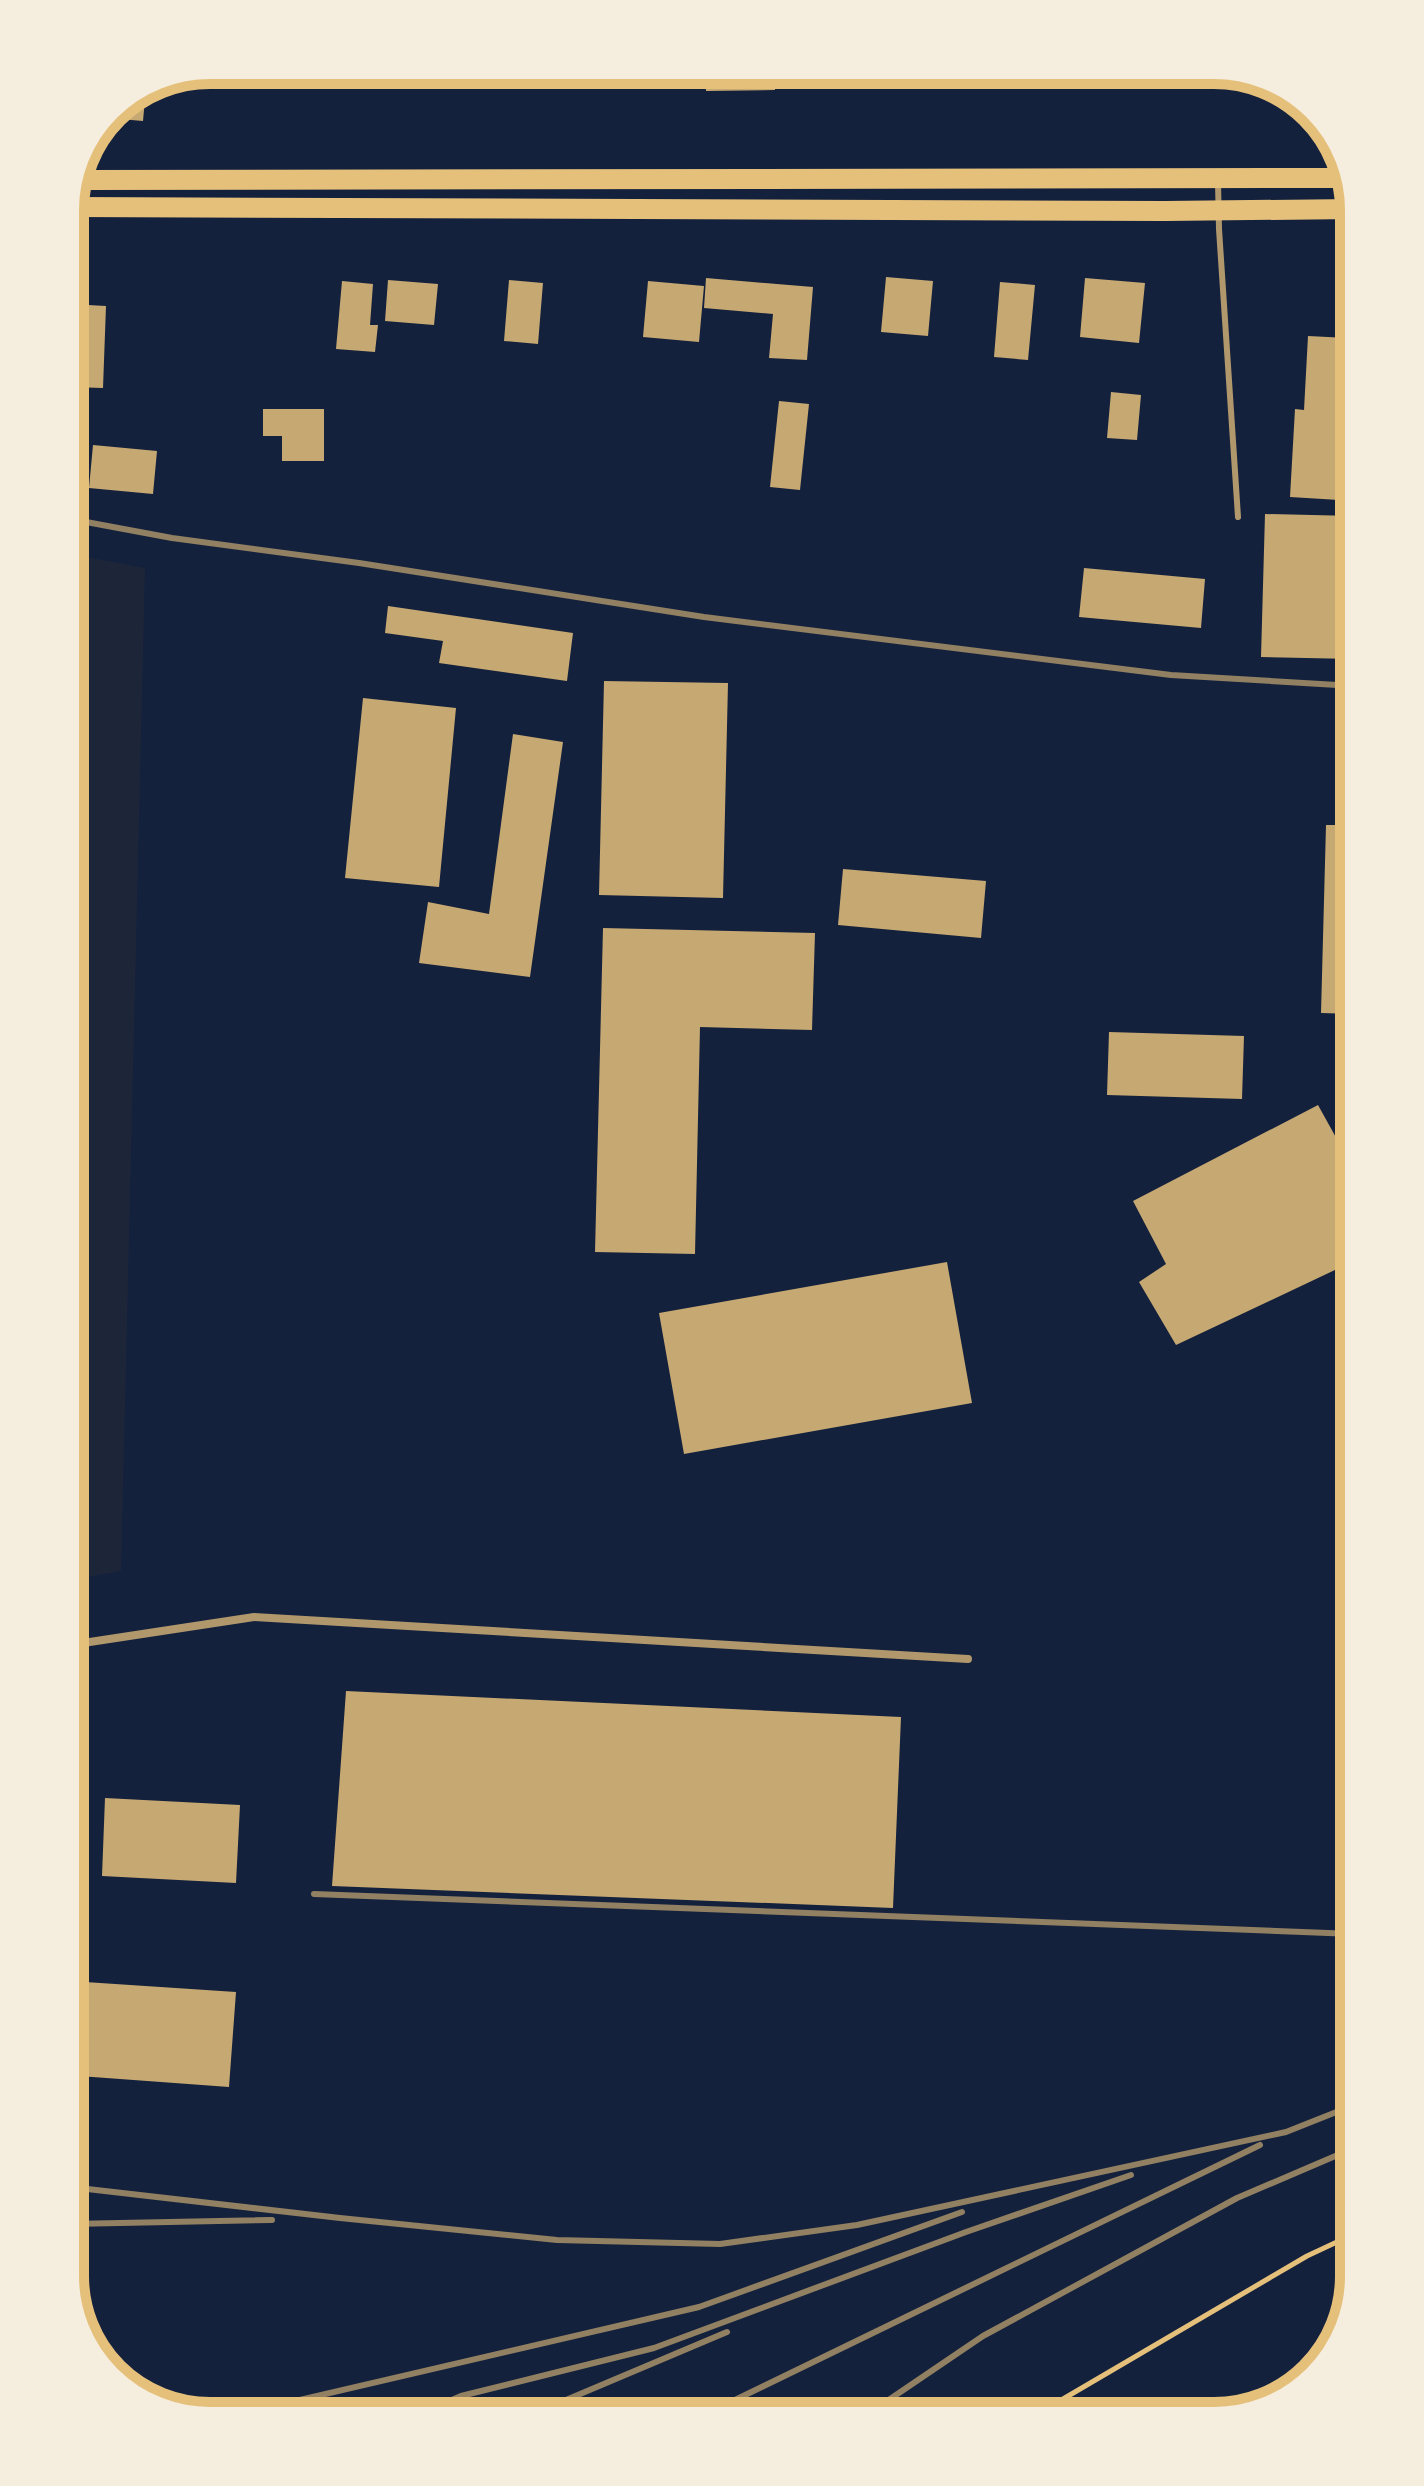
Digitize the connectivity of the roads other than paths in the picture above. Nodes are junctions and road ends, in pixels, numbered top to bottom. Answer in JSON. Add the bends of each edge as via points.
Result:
{"nodes":[{"id":1,"x":1336,"y":178,"type":"edge"},
{"id":2,"x":1218,"y":179,"type":"junction"},
{"id":3,"x":88,"y":180,"type":"edge"},
{"id":4,"x":84,"y":207,"type":"edge"},
{"id":5,"x":1340,"y":209,"type":"edge"},
{"id":6,"x":1218,"y":210,"type":"junction"},
{"id":7,"x":1238,"y":517,"type":"dead end"},
{"id":8,"x":84,"y":1643,"type":"edge"},
{"id":9,"x":968,"y":1659,"type":"dead end"}],
"edges":[{"from":1,"to":2,"type":"main road"},
{"from":2,"to":3,"type":"main road"},
{"from":2,"to":6,"type":"lane"},
{"from":4,"to":6,"type":"main road"},
{"from":5,"to":6,"type":"main road"},
{"from":6,"to":7,"type":"lane"},
{"from":8,"to":9,"type":"street","via":[[254,1617]]}]}
